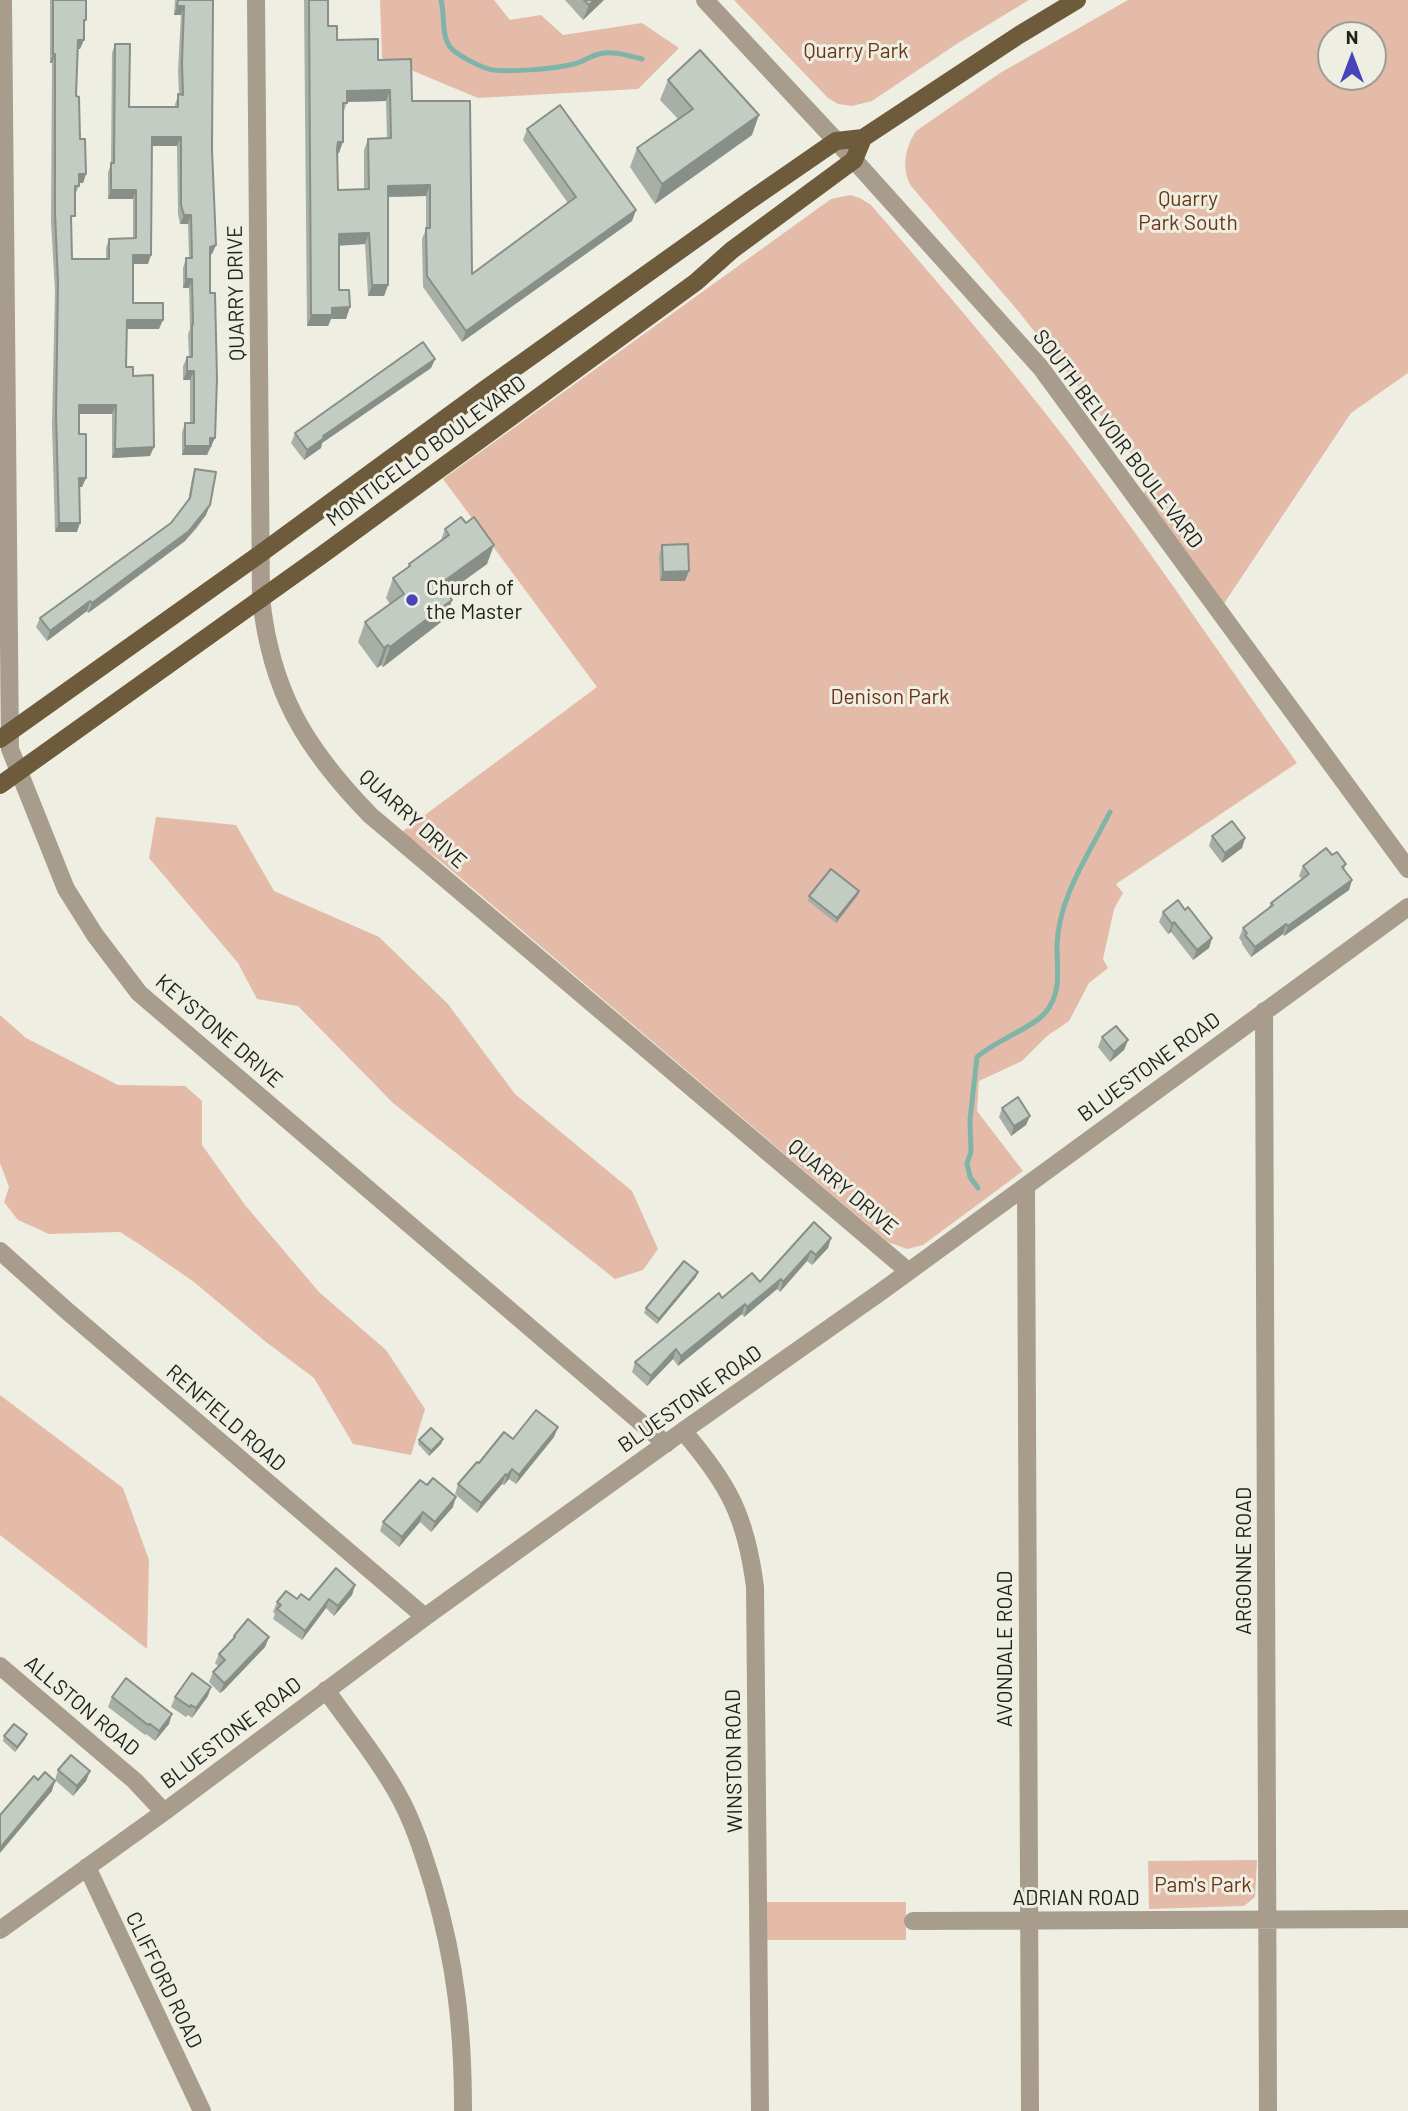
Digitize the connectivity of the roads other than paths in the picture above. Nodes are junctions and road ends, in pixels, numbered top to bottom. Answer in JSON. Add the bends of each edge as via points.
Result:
{"nodes":[{"id":1,"x":3,"y":0,"type":"edge"},
{"id":2,"x":256,"y":0,"type":"edge"},
{"id":3,"x":705,"y":0,"type":"edge"},
{"id":4,"x":1077,"y":0,"type":"edge"},
{"id":5,"x":863,"y":138,"type":"junction"},
{"id":6,"x":836,"y":141,"type":"junction"},
{"id":7,"x":854,"y":160,"type":"junction"},
{"id":8,"x":260,"y":554,"type":"junction"},
{"id":9,"x":261,"y":598,"type":"junction"},
{"id":10,"x":5,"y":735,"type":"edge"},
{"id":11,"x":19,"y":771,"type":"junction"},
{"id":12,"x":0,"y":785,"type":"edge"},
{"id":13,"x":1408,"y":869,"type":"edge"},
{"id":14,"x":1408,"y":907,"type":"edge"},
{"id":15,"x":1264,"y":1011,"type":"junction"},
{"id":16,"x":1026,"y":1186,"type":"junction"},
{"id":17,"x":0,"y":1251,"type":"edge"},
{"id":18,"x":908,"y":1271,"type":"junction"},
{"id":19,"x":683,"y":1431,"type":"junction"},
{"id":20,"x":666,"y":1444,"type":"junction"},
{"id":21,"x":425,"y":1617,"type":"junction"},
{"id":22,"x":0,"y":1666,"type":"edge"},
{"id":23,"x":326,"y":1690,"type":"junction"},
{"id":24,"x":164,"y":1812,"type":"junction"},
{"id":25,"x":87,"y":1867,"type":"junction"},
{"id":26,"x":1268,"y":1919,"type":"junction"},
{"id":27,"x":1408,"y":1919,"type":"edge"},
{"id":28,"x":913,"y":1921,"type":"dead end"},
{"id":29,"x":1030,"y":1922,"type":"junction"},
{"id":30,"x":0,"y":1930,"type":"edge"},
{"id":31,"x":202,"y":2111,"type":"edge"},
{"id":32,"x":463,"y":2111,"type":"edge"},
{"id":33,"x":760,"y":2111,"type":"edge"},
{"id":34,"x":1030,"y":2111,"type":"edge"},
{"id":35,"x":1268,"y":2111,"type":"edge"}],
"edges":[{"from":1,"to":10,"type":"street","name":"KEYSTONE DRIVE"},
{"from":2,"to":8,"type":"street","name":"QUARRY DRIVE"},
{"from":3,"to":6,"type":"street","name":"SOUTH BELVOIR BOULEVARD"},
{"from":4,"to":5,"type":"main road","name":"MONTICELLO BOULEVARD"},
{"from":5,"to":6,"type":"main road","name":"MONTICELLO BOULEVARD"},
{"from":5,"to":7,"type":"main road"},
{"from":6,"to":7,"type":"street","name":"SOUTH BELVOIR BOULEVARD"},
{"from":6,"to":8,"type":"main road","name":"MONTICELLO BOULEVARD"},
{"from":7,"to":9,"type":"main road","name":"MONTICELLO BOULEVARD","via":[[696,282]]},
{"from":7,"to":13,"type":"street","name":"SOUTH BELVOIR BOULEVARD","via":[[1041,368]]},
{"from":8,"to":9,"type":"street","name":"QUARRY DRIVE"},
{"from":8,"to":10,"type":"main road","name":"MONTICELLO BOULEVARD"},
{"from":9,"to":11,"type":"main road","name":"MONTICELLO BOULEVARD"},
{"from":9,"to":18,"type":"street","name":"QUARRY DRIVE","via":[[269,648],[293,713],[320,760],[370,815]]},
{"from":10,"to":11,"type":"street","name":"KEYSTONE DRIVE"},
{"from":11,"to":12,"type":"main road","name":"MONTICELLO BOULEVARD"},
{"from":11,"to":20,"type":"street","name":"KEYSTONE DRIVE","via":[[66,889],[139,993]]},
{"from":14,"to":15,"type":"street","name":"BLUESTONE ROAD"},
{"from":15,"to":16,"type":"street","name":"BLUESTONE ROAD"},
{"from":15,"to":26,"type":"street","name":"ARGONNE ROAD"},
{"from":16,"to":18,"type":"street","name":"BLUESTONE ROAD"},
{"from":16,"to":29,"type":"street","name":"AVONDALE ROAD"},
{"from":17,"to":21,"type":"street","name":"RENFIELD ROAD"},
{"from":18,"to":19,"type":"street","name":"BLUESTONE ROAD"},
{"from":19,"to":20,"type":"street","name":"BLUESTONE ROAD"},
{"from":19,"to":33,"type":"street","name":"WINSTON ROAD","via":[[729,1491],[750,1551],[755,1587]]},
{"from":20,"to":21,"type":"street","name":"BLUESTONE ROAD"},
{"from":21,"to":23,"type":"street","name":"BLUESTONE ROAD"},
{"from":22,"to":24,"type":"street","name":"ALLSTON ROAD","via":[[135,1781]]},
{"from":23,"to":24,"type":"street","name":"BLUESTONE ROAD"},
{"from":23,"to":32,"type":"street","via":[[396,1791],[428,1870],[458,1993]]},
{"from":24,"to":25,"type":"street","name":"BLUESTONE ROAD"},
{"from":25,"to":30,"type":"street","name":"BLUESTONE ROAD"},
{"from":25,"to":31,"type":"street","name":"CLIFFORD ROAD"},
{"from":26,"to":27,"type":"street","name":"ADRIAN ROAD"},
{"from":26,"to":29,"type":"street","name":"ADRIAN ROAD"},
{"from":26,"to":35,"type":"street","name":"ARGONNE ROAD"},
{"from":28,"to":29,"type":"street","name":"ADRIAN ROAD"},
{"from":29,"to":34,"type":"street","name":"AVONDALE ROAD"}]}
